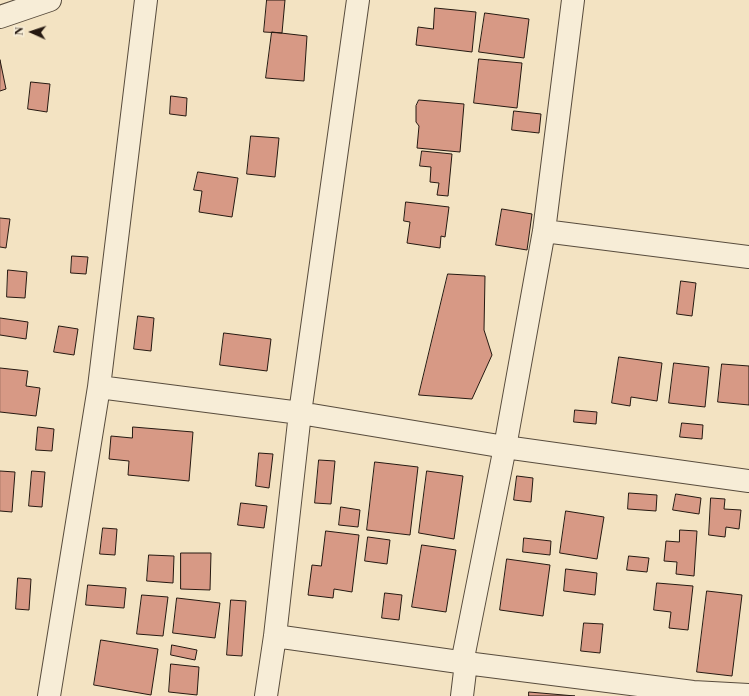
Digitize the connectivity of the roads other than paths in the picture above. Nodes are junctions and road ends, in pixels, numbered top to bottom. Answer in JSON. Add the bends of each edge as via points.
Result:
{"nodes":[{"id":1,"x":50,"y":0,"type":"edge"},
{"id":2,"x":146,"y":0,"type":"edge"},
{"id":3,"x":358,"y":0,"type":"edge"},
{"id":4,"x":574,"y":0,"type":"edge"},
{"id":5,"x":0,"y":17,"type":"edge"},
{"id":6,"x":544,"y":231,"type":"junction"},
{"id":7,"x":749,"y":257,"type":"edge"},
{"id":8,"x":100,"y":387,"type":"junction"},
{"id":9,"x":300,"y":413,"type":"junction"},
{"id":10,"x":505,"y":447,"type":"junction"},
{"id":11,"x":749,"y":481,"type":"edge"},
{"id":12,"x":275,"y":636,"type":"junction"},
{"id":13,"x":464,"y":663,"type":"junction"},
{"id":14,"x":693,"y":694,"type":"edge"},
{"id":15,"x":749,"y":695,"type":"edge"},
{"id":16,"x":49,"y":696,"type":"edge"},
{"id":17,"x":266,"y":696,"type":"edge"},
{"id":18,"x":462,"y":696,"type":"edge"}],
"edges":[{"from":1,"to":5,"type":"street"},
{"from":2,"to":8,"type":"street"},
{"from":3,"to":9,"type":"street"},
{"from":4,"to":6,"type":"street"},
{"from":6,"to":7,"type":"street"},
{"from":6,"to":10,"type":"street"},
{"from":8,"to":9,"type":"street"},
{"from":8,"to":16,"type":"street"},
{"from":9,"to":10,"type":"street"},
{"from":9,"to":12,"type":"street"},
{"from":10,"to":11,"type":"street"},
{"from":10,"to":13,"type":"street"},
{"from":12,"to":13,"type":"street"},
{"from":12,"to":17,"type":"street"},
{"from":13,"to":14,"type":"street"},
{"from":13,"to":18,"type":"street"},
{"from":14,"to":15,"type":"street"}]}
